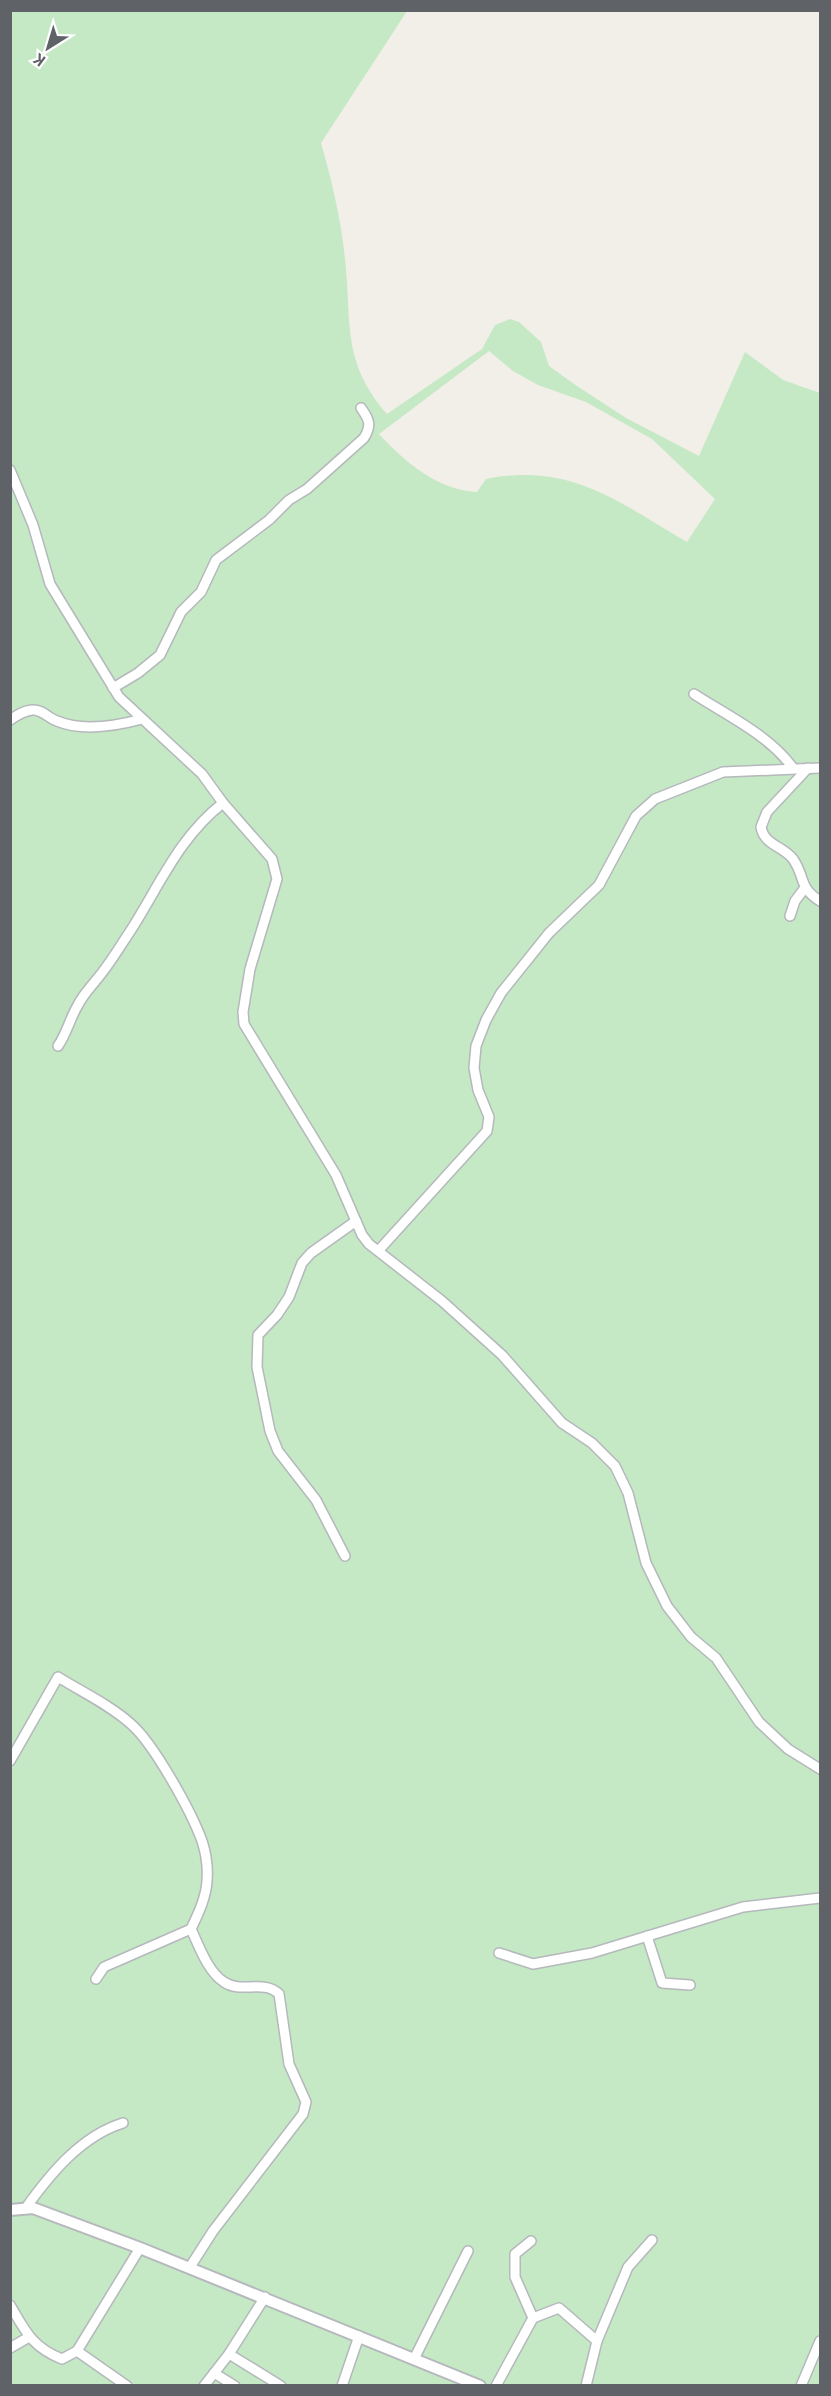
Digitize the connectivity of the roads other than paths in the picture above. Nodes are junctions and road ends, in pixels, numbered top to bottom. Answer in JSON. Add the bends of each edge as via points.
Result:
{"nodes":[{"id":1,"x":361,"y":408,"type":"dead end"},
{"id":2,"x":10,"y":470,"type":"edge"},
{"id":3,"x":113,"y":688,"type":"junction"},
{"id":4,"x":694,"y":694,"type":"dead end"},
{"id":5,"x":142,"y":719,"type":"junction"},
{"id":6,"x":10,"y":720,"type":"edge"},
{"id":7,"x":793,"y":768,"type":"junction"},
{"id":8,"x":808,"y":768,"type":"junction"},
{"id":9,"x":820,"y":768,"type":"edge"},
{"id":10,"x":223,"y":803,"type":"junction"},
{"id":11,"x":804,"y":889,"type":"junction"},
{"id":12,"x":820,"y":901,"type":"edge"},
{"id":13,"x":790,"y":916,"type":"dead end"},
{"id":14,"x":58,"y":1046,"type":"dead end"},
{"id":15,"x":356,"y":1221,"type":"junction"},
{"id":16,"x":379,"y":1250,"type":"junction"},
{"id":17,"x":345,"y":1556,"type":"dead end"},
{"id":18,"x":10,"y":1761,"type":"edge"},
{"id":19,"x":820,"y":1768,"type":"edge"},
{"id":20,"x":820,"y":1898,"type":"edge"},
{"id":21,"x":191,"y":1929,"type":"junction"},
{"id":22,"x":647,"y":1936,"type":"junction"},
{"id":23,"x":499,"y":1953,"type":"dead end"},
{"id":24,"x":96,"y":1979,"type":"dead end"},
{"id":25,"x":690,"y":1985,"type":"dead end"},
{"id":26,"x":123,"y":2124,"type":"dead end"},
{"id":27,"x":25,"y":2209,"type":"junction"},
{"id":28,"x":10,"y":2210,"type":"edge"},
{"id":29,"x":652,"y":2240,"type":"dead end"},
{"id":30,"x":531,"y":2241,"type":"dead end"},
{"id":31,"x":140,"y":2248,"type":"junction"},
{"id":32,"x":468,"y":2251,"type":"dead end"},
{"id":33,"x":190,"y":2267,"type":"junction"},
{"id":34,"x":265,"y":2297,"type":"junction"},
{"id":35,"x":10,"y":2305,"type":"edge"},
{"id":36,"x":533,"y":2318,"type":"junction"},
{"id":37,"x":359,"y":2336,"type":"junction"},
{"id":38,"x":29,"y":2337,"type":"junction"},
{"id":39,"x":597,"y":2341,"type":"junction"},
{"id":40,"x":820,"y":2341,"type":"edge"},
{"id":41,"x":10,"y":2348,"type":"edge"},
{"id":42,"x":77,"y":2351,"type":"junction"},
{"id":43,"x":229,"y":2354,"type":"junction"},
{"id":44,"x":414,"y":2359,"type":"junction"},
{"id":45,"x":214,"y":2373,"type":"junction"},
{"id":46,"x":127,"y":2385,"type":"edge"},
{"id":47,"x":204,"y":2385,"type":"edge"},
{"id":48,"x":236,"y":2385,"type":"edge"},
{"id":49,"x":281,"y":2385,"type":"edge"},
{"id":50,"x":342,"y":2385,"type":"edge"},
{"id":51,"x":480,"y":2385,"type":"edge"},
{"id":52,"x":496,"y":2385,"type":"edge"},
{"id":53,"x":586,"y":2385,"type":"edge"},
{"id":54,"x":801,"y":2385,"type":"edge"}],
"edges":[{"from":1,"to":3,"type":"street","via":[[369,422],[364,438],[307,489],[216,560],[201,592],[181,612],[160,655]]},
{"from":2,"to":3,"type":"street","via":[[33,525],[50,584]]},
{"from":3,"to":5,"type":"street"},
{"from":4,"to":7,"type":"street","via":[[767,741]]},
{"from":5,"to":6,"type":"street","via":[[99,727],[72,726],[31,710]]},
{"from":5,"to":10,"type":"street","via":[[202,774]]},
{"from":7,"to":8,"type":"street"},
{"from":7,"to":16,"type":"street","via":[[723,772],[655,799],[636,816],[598,885],[549,933],[501,993],[486,1020],[476,1046],[474,1068],[489,1117],[487,1131]]},
{"from":8,"to":9,"type":"street"},
{"from":8,"to":11,"type":"street","via":[[767,812],[761,827],[767,840],[792,858]]},
{"from":10,"to":14,"type":"street","via":[[208,814],[175,854],[129,933],[84,993]]},
{"from":10,"to":15,"type":"street","via":[[266,850],[276,868],[275,889],[250,969],[244,1024],[336,1175]]},
{"from":11,"to":12,"type":"street"},
{"from":11,"to":13,"type":"street"},
{"from":15,"to":16,"type":"street","via":[[362,1235]]},
{"from":15,"to":17,"type":"street","via":[[302,1263],[289,1297],[258,1335],[258,1367],[270,1431],[278,1451],[316,1500]]},
{"from":16,"to":19,"type":"street","via":[[502,1355],[562,1422],[592,1443],[615,1466],[628,1493],[646,1563],[667,1606],[691,1637],[716,1658],[759,1722],[788,1749]]},
{"from":18,"to":21,"type":"street","via":[[58,1677],[132,1724],[159,1760],[203,1847],[206,1889]]},
{"from":20,"to":22,"type":"street","via":[[743,1907]]},
{"from":21,"to":24,"type":"street","via":[[104,1967]]},
{"from":21,"to":33,"type":"street","via":[[203,1955],[225,1983],[240,1988],[266,1988],[279,1994],[289,2064],[306,2102],[303,2114]]},
{"from":22,"to":23,"type":"street","via":[[592,1953],[533,1964]]},
{"from":22,"to":25,"type":"street","via":[[662,1983]]},
{"from":26,"to":27,"type":"street","via":[[91,2137],[45,2181]]},
{"from":27,"to":28,"type":"street"},
{"from":27,"to":31,"type":"street","via":[[33,2208]]},
{"from":29,"to":39,"type":"street","via":[[628,2268]]},
{"from":30,"to":36,"type":"street","via":[[515,2254],[515,2277]]},
{"from":31,"to":33,"type":"street"},
{"from":31,"to":42,"type":"street"},
{"from":32,"to":44,"type":"street"},
{"from":33,"to":34,"type":"street"},
{"from":34,"to":37,"type":"street"},
{"from":34,"to":43,"type":"street"},
{"from":35,"to":38,"type":"street"},
{"from":36,"to":39,"type":"street","via":[[559,2308]]},
{"from":36,"to":52,"type":"street"},
{"from":37,"to":44,"type":"street"},
{"from":37,"to":50,"type":"street"},
{"from":38,"to":41,"type":"street"},
{"from":38,"to":42,"type":"street","via":[[44,2352],[62,2359]]},
{"from":39,"to":53,"type":"street"},
{"from":40,"to":54,"type":"street"},
{"from":42,"to":46,"type":"street"},
{"from":43,"to":45,"type":"street"},
{"from":43,"to":49,"type":"street"},
{"from":44,"to":51,"type":"street"},
{"from":45,"to":47,"type":"street"},
{"from":45,"to":48,"type":"street"}]}
